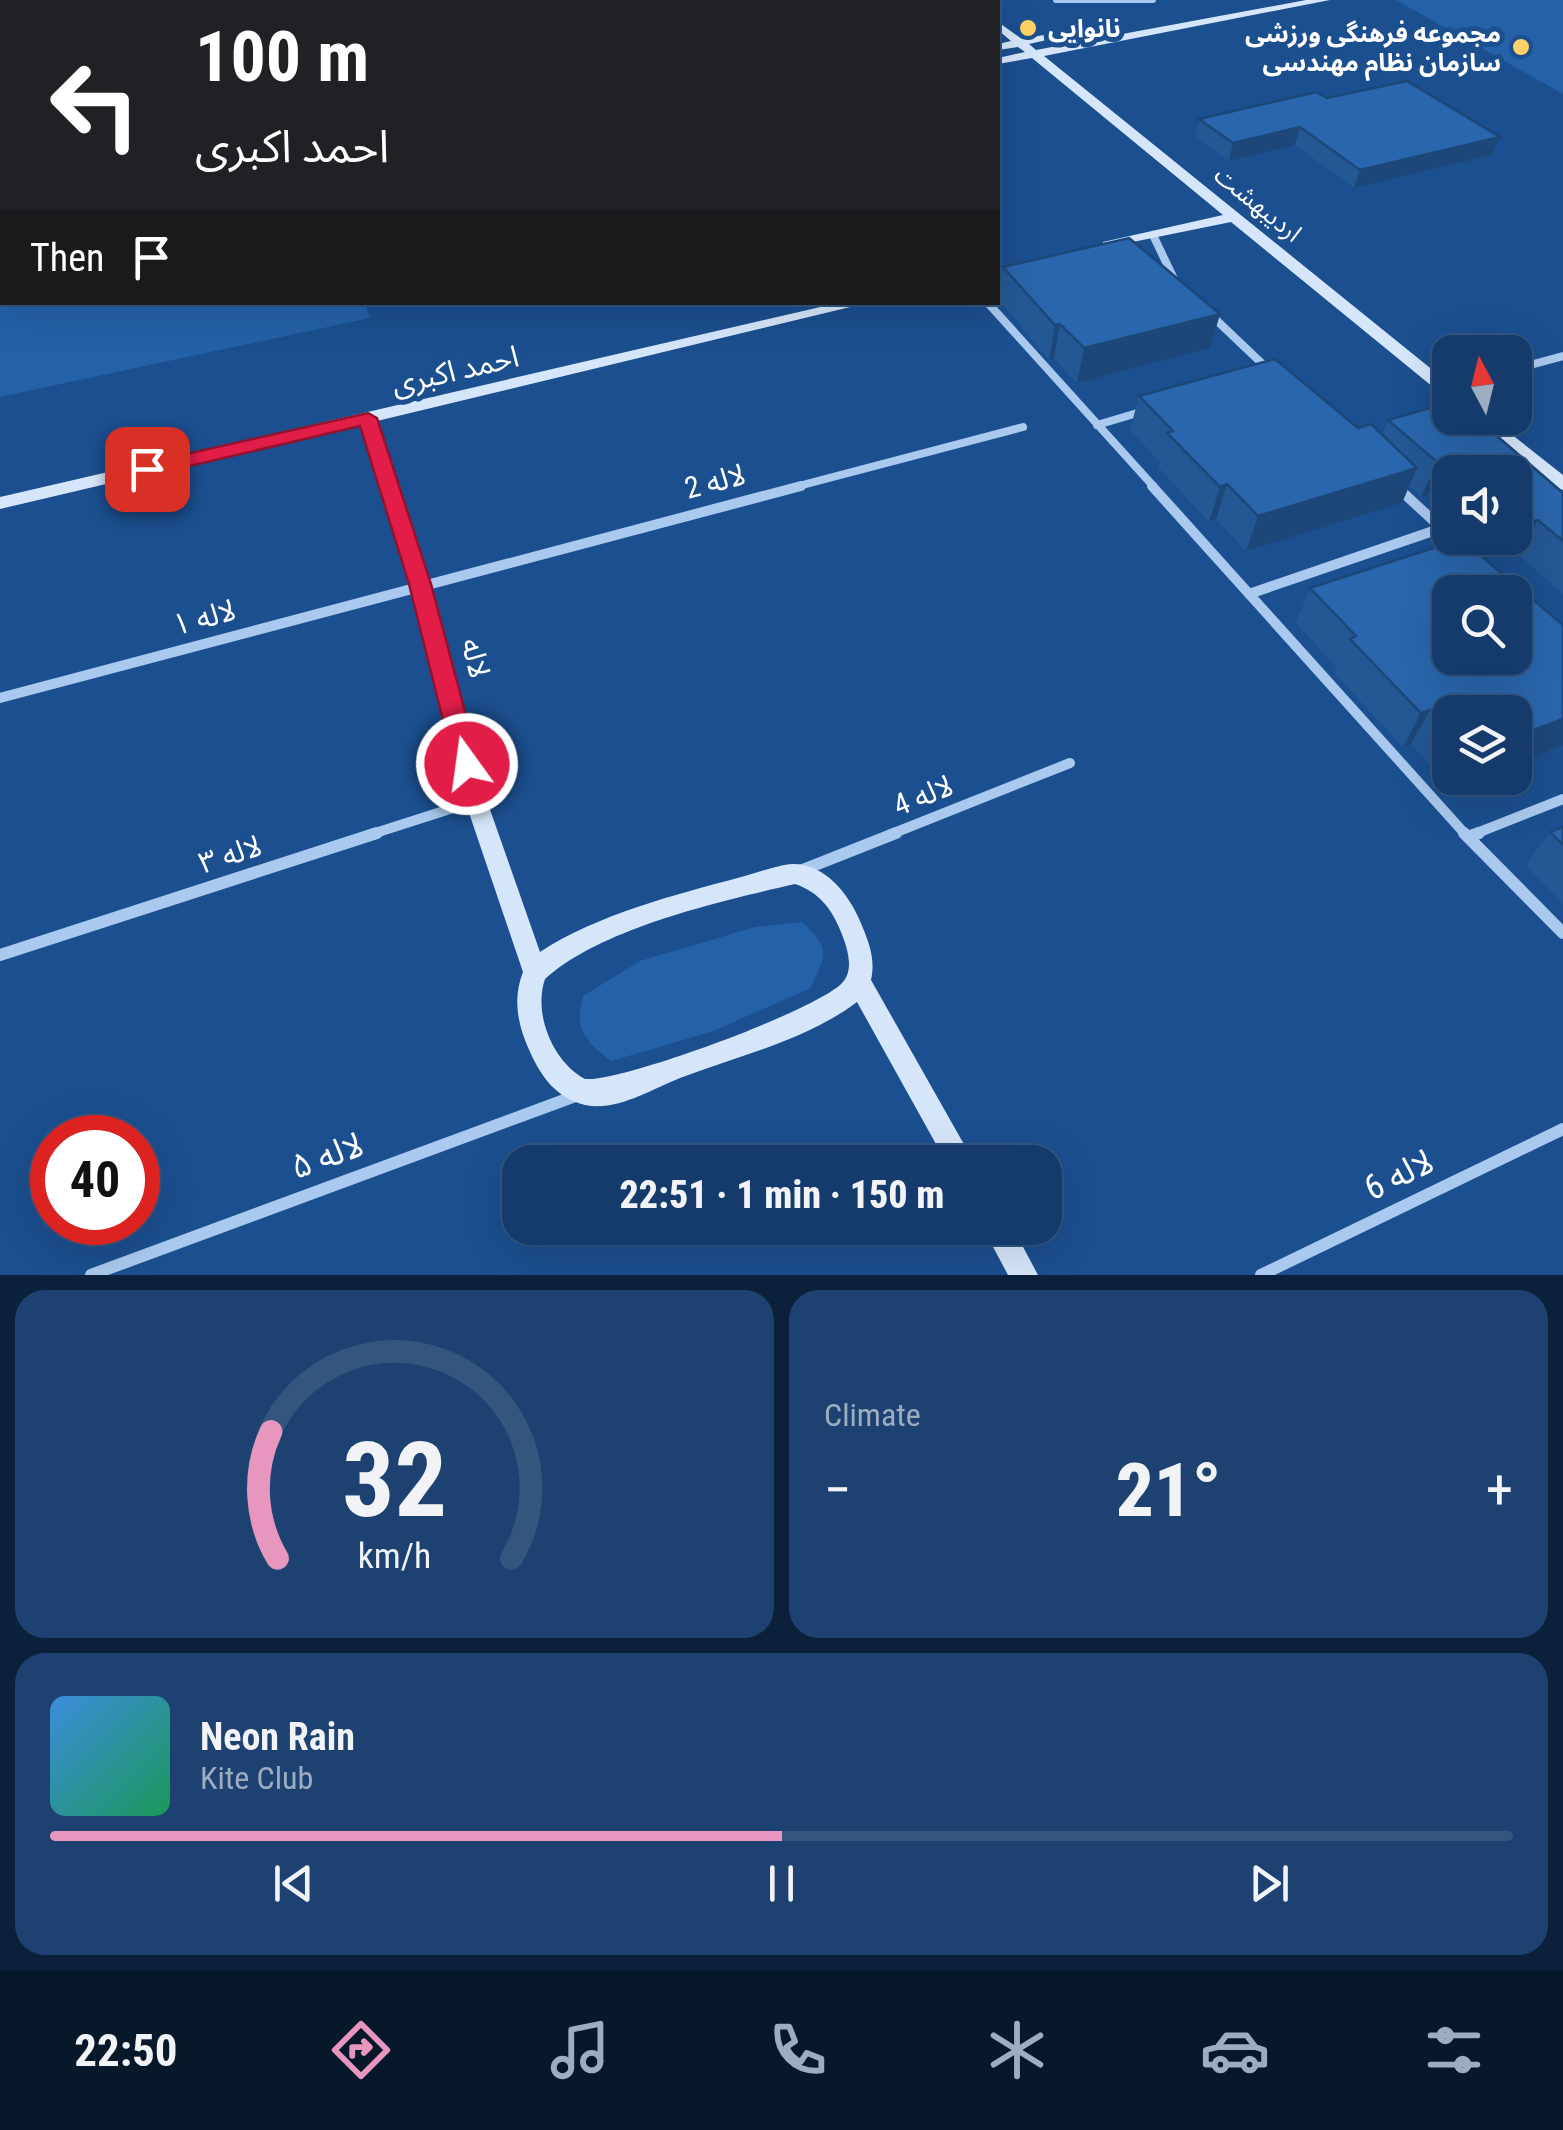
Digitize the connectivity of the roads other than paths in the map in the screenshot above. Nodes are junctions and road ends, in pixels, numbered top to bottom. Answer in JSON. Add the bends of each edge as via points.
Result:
{"nodes":[{"id":1,"x":1056,"y":0,"type":"edge"},
{"id":2,"x":1153,"y":0,"type":"edge"},
{"id":3,"x":1250,"y":0,"type":"edge"},
{"id":4,"x":1324,"y":0,"type":"edge"},
{"id":5,"x":1000,"y":27,"type":"edge"},
{"id":6,"x":1020,"y":42,"type":"junction"},
{"id":7,"x":1000,"y":46,"type":"edge"},
{"id":8,"x":1035,"y":54,"type":"junction"},
{"id":9,"x":1000,"y":61,"type":"edge"},
{"id":10,"x":1233,"y":217,"type":"junction"},
{"id":11,"x":1153,"y":235,"type":"junction"},
{"id":12,"x":1095,"y":248,"type":"edge"},
{"id":13,"x":1161,"y":254,"type":"junction"},
{"id":14,"x":1142,"y":259,"type":"edge"},
{"id":15,"x":1178,"y":284,"type":"edge"},
{"id":16,"x":851,"y":305,"type":"edge"},
{"id":17,"x":989,"y":305,"type":"edge"},
{"id":18,"x":1203,"y":308,"type":"edge"},
{"id":19,"x":1563,"y":356,"type":"edge"},
{"id":20,"x":1532,"y":364,"type":"edge"},
{"id":21,"x":1273,"y":373,"type":"junction"},
{"id":22,"x":1432,"y":375,"type":"edge"},
{"id":23,"x":1255,"y":378,"type":"edge"},
{"id":24,"x":1287,"y":386,"type":"edge"},
{"id":25,"x":1150,"y":409,"type":"edge"},
{"id":26,"x":368,"y":418,"type":"junction"},
{"id":27,"x":1097,"y":425,"type":"junction"},
{"id":28,"x":1023,"y":427,"type":"dead end"},
{"id":29,"x":1502,"y":435,"type":"edge"},
{"id":30,"x":1386,"y":476,"type":"edge"},
{"id":31,"x":1563,"y":484,"type":"edge"},
{"id":32,"x":0,"y":503,"type":"edge"},
{"id":33,"x":1432,"y":519,"type":"edge"},
{"id":34,"x":1432,"y":539,"type":"edge"},
{"id":35,"x":420,"y":584,"type":"junction"},
{"id":36,"x":1249,"y":594,"type":"junction"},
{"id":37,"x":0,"y":698,"type":"edge"},
{"id":38,"x":1070,"y":763,"type":"dead end"},
{"id":39,"x":1563,"y":798,"type":"edge"},
{"id":40,"x":476,"y":801,"type":"junction"},
{"id":41,"x":1468,"y":837,"type":"junction"},
{"id":42,"x":794,"y":874,"type":"junction"},
{"id":43,"x":1563,"y":932,"type":"edge"},
{"id":44,"x":0,"y":955,"type":"edge"},
{"id":45,"x":535,"y":972,"type":"junction"},
{"id":46,"x":859,"y":982,"type":"junction"},
{"id":47,"x":584,"y":1093,"type":"junction"},
{"id":48,"x":1563,"y":1128,"type":"edge"},
{"id":49,"x":950,"y":1145,"type":"edge"},
{"id":50,"x":1007,"y":1245,"type":"edge"},
{"id":51,"x":91,"y":1275,"type":"edge"},
{"id":52,"x":1024,"y":1275,"type":"edge"},
{"id":53,"x":1260,"y":1275,"type":"edge"}],
"edges":[{"from":1,"to":2,"type":"street"},
{"from":3,"to":6,"type":"street"},
{"from":4,"to":8,"type":"street"},
{"from":5,"to":6,"type":"street","name":"اردیبهشت"},
{"from":6,"to":7,"type":"street"},
{"from":6,"to":8,"type":"street","name":"اردیبهشت"},
{"from":8,"to":9,"type":"street"},
{"from":8,"to":10,"type":"street","name":"اردیبهشت"},
{"from":10,"to":11,"type":"street"},
{"from":10,"to":22,"type":"street","name":"اردیبهشت"},
{"from":11,"to":12,"type":"street"},
{"from":11,"to":13,"type":"street"},
{"from":13,"to":14,"type":"street"},
{"from":13,"to":15,"type":"street"},
{"from":16,"to":26,"type":"street","name":"احمد اکبری"},
{"from":17,"to":27,"type":"street"},
{"from":18,"to":21,"type":"street"},
{"from":19,"to":20,"type":"street"},
{"from":21,"to":23,"type":"street"},
{"from":21,"to":24,"type":"street"},
{"from":25,"to":27,"type":"street"},
{"from":26,"to":32,"type":"street","name":"احمد اکبری"},
{"from":26,"to":35,"type":"street","name":"لاله"},
{"from":27,"to":36,"type":"street"},
{"from":28,"to":35,"type":"street","name":"لاله 2"},
{"from":29,"to":31,"type":"street"},
{"from":30,"to":33,"type":"street"},
{"from":34,"to":36,"type":"street"},
{"from":35,"to":37,"type":"street","name":"لاله ۱"},
{"from":35,"to":40,"type":"street","name":"لاله"},
{"from":36,"to":41,"type":"street"},
{"from":38,"to":42,"type":"street","name":"لاله 4"},
{"from":39,"to":41,"type":"street"},
{"from":40,"to":44,"type":"street","name":"لاله ۳"},
{"from":40,"to":45,"type":"street","name":"لاله"},
{"from":41,"to":43,"type":"street"},
{"from":42,"to":45,"type":"street","via":[[742,885],[574,945]]},
{"from":42,"to":46,"type":"street","via":[[815,879],[841,903],[860,948]]},
{"from":45,"to":47,"type":"street","via":[[528,998],[538,1043],[558,1077]]},
{"from":46,"to":47,"type":"street","via":[[814,1016],[619,1088]]},
{"from":46,"to":49,"type":"street"},
{"from":47,"to":51,"type":"street","name":"لاله ۵"},
{"from":48,"to":53,"type":"street","name":"لاله 6"},
{"from":50,"to":52,"type":"street"}]}
